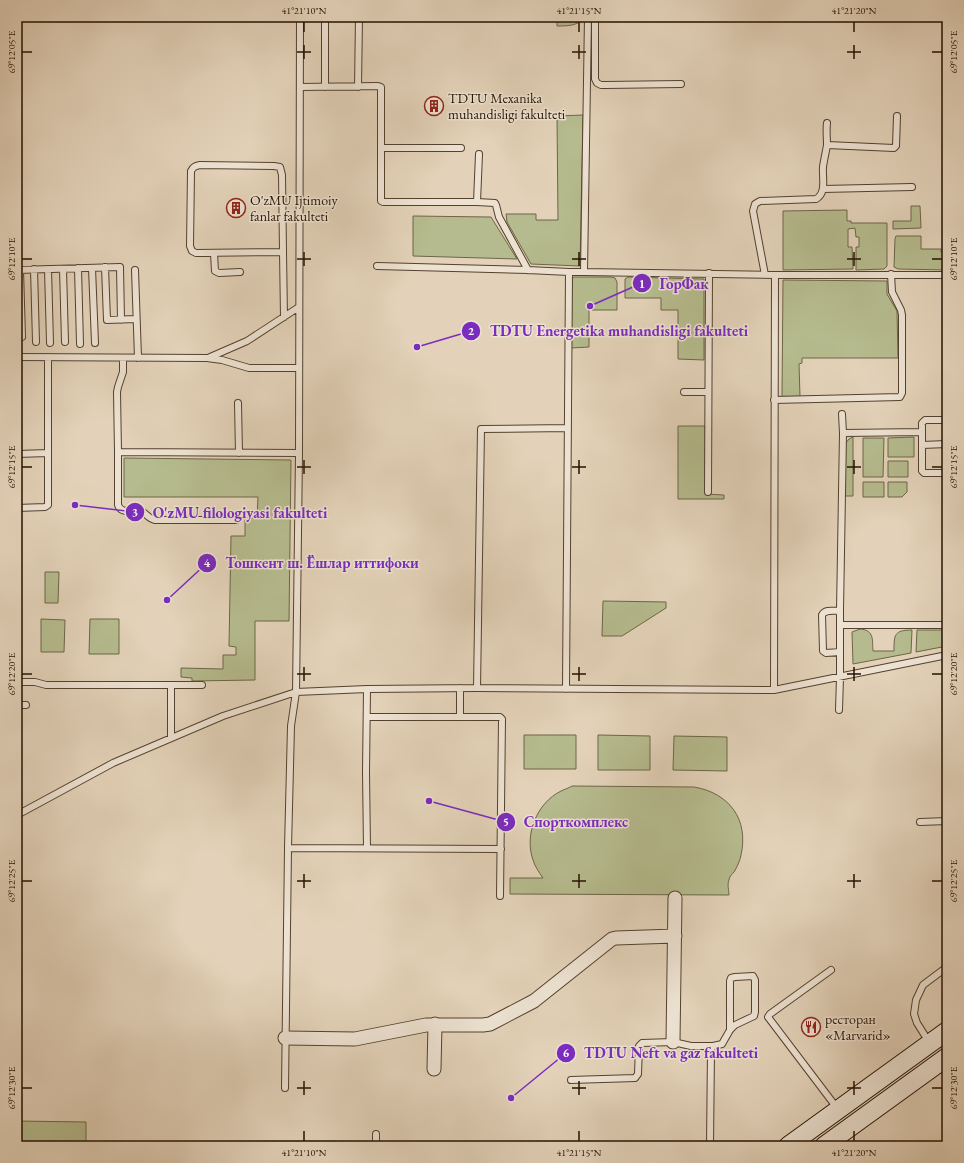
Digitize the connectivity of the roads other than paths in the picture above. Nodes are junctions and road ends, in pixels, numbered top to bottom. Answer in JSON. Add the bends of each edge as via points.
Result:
{"nodes":[{"id":1,"x":300,"y":17,"type":"edge"},
{"id":2,"x":325,"y":17,"type":"edge"},
{"id":3,"x":359,"y":17,"type":"edge"},
{"id":4,"x":588,"y":17,"type":"edge"},
{"id":5,"x":595,"y":17,"type":"edge"},
{"id":6,"x":681,"y":84,"type":"dead end"},
{"id":7,"x":300,"y":87,"type":"junction"},
{"id":8,"x":325,"y":87,"type":"junction"},
{"id":9,"x":358,"y":87,"type":"junction"},
{"id":10,"x":897,"y":116,"type":"dead end"},
{"id":11,"x":827,"y":122,"type":"dead end"},
{"id":12,"x":827,"y":145,"type":"junction"},
{"id":13,"x":381,"y":148,"type":"junction"},
{"id":14,"x":460,"y":148,"type":"dead end"},
{"id":15,"x":479,"y":154,"type":"dead end"},
{"id":16,"x":912,"y":187,"type":"dead end"},
{"id":17,"x":823,"y":189,"type":"junction"},
{"id":18,"x":477,"y":202,"type":"junction"},
{"id":19,"x":282,"y":252,"type":"junction"},
{"id":20,"x":214,"y":253,"type":"junction"},
{"id":21,"x":377,"y":266,"type":"dead end"},
{"id":22,"x":105,"y":267,"type":"junction"},
{"id":23,"x":78,"y":268,"type":"junction"},
{"id":24,"x":92,"y":268,"type":"junction"},
{"id":25,"x":34,"y":269,"type":"junction"},
{"id":26,"x":48,"y":269,"type":"junction"},
{"id":27,"x":63,"y":269,"type":"junction"},
{"id":28,"x":18,"y":270,"type":"edge"},
{"id":29,"x":135,"y":270,"type":"dead end"},
{"id":30,"x":528,"y":270,"type":"junction"},
{"id":31,"x":240,"y":272,"type":"dead end"},
{"id":32,"x":570,"y":272,"type":"junction"},
{"id":33,"x":584,"y":272,"type":"junction"},
{"id":34,"x":709,"y":273,"type":"junction"},
{"id":35,"x":891,"y":274,"type":"junction"},
{"id":36,"x":765,"y":275,"type":"junction"},
{"id":37,"x":775,"y":275,"type":"junction"},
{"id":38,"x":947,"y":275,"type":"edge"},
{"id":39,"x":299,"y":307,"type":"junction"},
{"id":40,"x":284,"y":317,"type":"junction"},
{"id":41,"x":136,"y":319,"type":"junction"},
{"id":42,"x":121,"y":320,"type":"junction"},
{"id":43,"x":22,"y":337,"type":"dead end"},
{"id":44,"x":36,"y":342,"type":"dead end"},
{"id":45,"x":65,"y":342,"type":"dead end"},
{"id":46,"x":50,"y":343,"type":"dead end"},
{"id":47,"x":95,"y":343,"type":"dead end"},
{"id":48,"x":80,"y":344,"type":"dead end"},
{"id":49,"x":17,"y":357,"type":"edge"},
{"id":50,"x":48,"y":357,"type":"junction"},
{"id":51,"x":123,"y":358,"type":"junction"},
{"id":52,"x":138,"y":358,"type":"junction"},
{"id":53,"x":207,"y":358,"type":"junction"},
{"id":54,"x":299,"y":368,"type":"junction"},
{"id":55,"x":684,"y":392,"type":"dead end"},
{"id":56,"x":708,"y":392,"type":"junction"},
{"id":57,"x":774,"y":400,"type":"junction"},
{"id":58,"x":238,"y":403,"type":"dead end"},
{"id":59,"x":842,"y":414,"type":"dead end"},
{"id":60,"x":947,"y":420,"type":"edge"},
{"id":61,"x":568,"y":428,"type":"junction"},
{"id":62,"x":922,"y":432,"type":"junction"},
{"id":63,"x":843,"y":433,"type":"junction"},
{"id":64,"x":947,"y":444,"type":"edge"},
{"id":65,"x":922,"y":445,"type":"junction"},
{"id":66,"x":118,"y":452,"type":"junction"},
{"id":67,"x":48,"y":453,"type":"junction"},
{"id":68,"x":239,"y":453,"type":"junction"},
{"id":69,"x":299,"y":453,"type":"junction"},
{"id":70,"x":17,"y":454,"type":"edge"},
{"id":71,"x":947,"y":473,"type":"edge"},
{"id":72,"x":708,"y":492,"type":"dead end"},
{"id":73,"x":17,"y":508,"type":"edge"},
{"id":74,"x":236,"y":520,"type":"dead end"},
{"id":75,"x":840,"y":610,"type":"junction"},
{"id":76,"x":840,"y":625,"type":"junction"},
{"id":77,"x":947,"y":625,"type":"edge"},
{"id":78,"x":840,"y":652,"type":"junction"},
{"id":79,"x":947,"y":655,"type":"edge"},
{"id":80,"x":840,"y":677,"type":"junction"},
{"id":81,"x":17,"y":682,"type":"edge"},
{"id":82,"x":202,"y":684,"type":"dead end"},
{"id":83,"x":171,"y":685,"type":"junction"},
{"id":84,"x":460,"y":688,"type":"junction"},
{"id":85,"x":477,"y":688,"type":"junction"},
{"id":86,"x":368,"y":689,"type":"junction"},
{"id":87,"x":566,"y":689,"type":"junction"},
{"id":88,"x":774,"y":690,"type":"junction"},
{"id":89,"x":296,"y":692,"type":"junction"},
{"id":90,"x":17,"y":705,"type":"edge"},
{"id":91,"x":26,"y":705,"type":"dead end"},
{"id":92,"x":839,"y":710,"type":"dead end"},
{"id":93,"x":367,"y":717,"type":"junction"},
{"id":94,"x":460,"y":717,"type":"junction"},
{"id":95,"x":171,"y":738,"type":"junction"},
{"id":96,"x":17,"y":815,"type":"edge"},
{"id":97,"x":947,"y":821,"type":"edge"},
{"id":98,"x":920,"y":822,"type":"dead end"},
{"id":99,"x":288,"y":848,"type":"junction"},
{"id":100,"x":367,"y":848,"type":"junction"},
{"id":101,"x":501,"y":848,"type":"junction"},
{"id":102,"x":500,"y":896,"type":"dead end"},
{"id":103,"x":675,"y":898,"type":"dead end"},
{"id":104,"x":675,"y":936,"type":"junction"},
{"id":105,"x":947,"y":967,"type":"edge"},
{"id":106,"x":831,"y":970,"type":"dead end"},
{"id":107,"x":435,"y":1024,"type":"junction"},
{"id":108,"x":730,"y":1030,"type":"junction"},
{"id":109,"x":947,"y":1031,"type":"edge"},
{"id":110,"x":285,"y":1038,"type":"junction"},
{"id":111,"x":673,"y":1042,"type":"junction"},
{"id":112,"x":930,"y":1043,"type":"junction"},
{"id":113,"x":714,"y":1046,"type":"junction"},
{"id":114,"x":947,"y":1057,"type":"edge"},
{"id":115,"x":434,"y":1069,"type":"dead end"},
{"id":116,"x":571,"y":1080,"type":"dead end"},
{"id":117,"x":285,"y":1088,"type":"dead end"},
{"id":118,"x":838,"y":1110,"type":"junction"},
{"id":119,"x":376,"y":1134,"type":"dead end"},
{"id":120,"x":376,"y":1146,"type":"edge"},
{"id":121,"x":710,"y":1146,"type":"edge"},
{"id":122,"x":788,"y":1146,"type":"edge"},
{"id":123,"x":824,"y":1146,"type":"edge"}],
"edges":[{"from":1,"to":7,"type":"lane"},
{"from":2,"to":8,"type":"lane"},
{"from":3,"to":9,"type":"lane"},
{"from":4,"to":33,"type":"lane"},
{"from":5,"to":6,"type":"lane","via":[[597,83]]},
{"from":7,"to":8,"type":"lane"},
{"from":7,"to":39,"type":"lane"},
{"from":8,"to":9,"type":"lane"},
{"from":9,"to":13,"type":"lane","via":[[381,87]]},
{"from":10,"to":12,"type":"lane","via":[[894,148]]},
{"from":11,"to":12,"type":"lane"},
{"from":12,"to":17,"type":"lane","via":[[823,166]]},
{"from":13,"to":14,"type":"lane"},
{"from":13,"to":18,"type":"lane","via":[[381,201]]},
{"from":15,"to":18,"type":"lane"},
{"from":16,"to":17,"type":"lane"},
{"from":17,"to":36,"type":"lane","via":[[816,199],[760,201],[755,204],[753,211]]},
{"from":18,"to":30,"type":"lane","via":[[492,202],[496,205],[499,217]]},
{"from":19,"to":20,"type":"lane"},
{"from":19,"to":20,"type":"lane","via":[[280,167],[196,166],[191,171],[190,248],[196,253]]},
{"from":19,"to":40,"type":"lane"},
{"from":20,"to":31,"type":"lane","via":[[215,271]]},
{"from":21,"to":30,"type":"lane"},
{"from":22,"to":24,"type":"lane"},
{"from":22,"to":42,"type":"lane","via":[[107,320]]},
{"from":22,"to":42,"type":"lane","via":[[120,267]]},
{"from":23,"to":24,"type":"lane"},
{"from":23,"to":27,"type":"lane"},
{"from":23,"to":48,"type":"lane"},
{"from":24,"to":47,"type":"lane"},
{"from":25,"to":26,"type":"lane"},
{"from":25,"to":28,"type":"lane"},
{"from":25,"to":44,"type":"lane"},
{"from":26,"to":27,"type":"lane"},
{"from":26,"to":46,"type":"lane"},
{"from":27,"to":45,"type":"lane"},
{"from":28,"to":43,"type":"lane"},
{"from":29,"to":41,"type":"lane"},
{"from":30,"to":32,"type":"lane"},
{"from":32,"to":33,"type":"lane"},
{"from":32,"to":61,"type":"lane"},
{"from":33,"to":34,"type":"lane"},
{"from":34,"to":36,"type":"lane"},
{"from":34,"to":56,"type":"lane"},
{"from":35,"to":37,"type":"lane"},
{"from":35,"to":38,"type":"lane"},
{"from":35,"to":57,"type":"lane","via":[[892,292],[902,316],[900,397]]},
{"from":36,"to":37,"type":"lane"},
{"from":37,"to":57,"type":"lane"},
{"from":39,"to":40,"type":"lane"},
{"from":39,"to":54,"type":"lane"},
{"from":40,"to":53,"type":"lane","via":[[247,341]]},
{"from":41,"to":42,"type":"lane"},
{"from":41,"to":52,"type":"lane"},
{"from":49,"to":50,"type":"lane"},
{"from":50,"to":51,"type":"lane"},
{"from":50,"to":67,"type":"lane"},
{"from":51,"to":52,"type":"lane"},
{"from":51,"to":66,"type":"lane","via":[[123,372],[117,392]]},
{"from":52,"to":53,"type":"lane"},
{"from":53,"to":54,"type":"lane","via":[[249,368]]},
{"from":54,"to":69,"type":"lane"},
{"from":55,"to":56,"type":"lane"},
{"from":56,"to":72,"type":"lane"},
{"from":57,"to":88,"type":"lane"},
{"from":58,"to":68,"type":"lane"},
{"from":59,"to":63,"type":"lane"},
{"from":60,"to":62,"type":"lane","via":[[925,420],[922,423]]},
{"from":61,"to":85,"type":"lane","via":[[481,429]]},
{"from":61,"to":87,"type":"lane"},
{"from":62,"to":63,"type":"lane"},
{"from":62,"to":65,"type":"lane"},
{"from":63,"to":75,"type":"lane"},
{"from":64,"to":65,"type":"lane"},
{"from":65,"to":71,"type":"lane","via":[[922,471]]},
{"from":66,"to":68,"type":"lane"},
{"from":66,"to":74,"type":"lane","via":[[118,505],[122,510],[140,510],[155,520]]},
{"from":67,"to":70,"type":"lane"},
{"from":67,"to":73,"type":"lane","via":[[47,506]]},
{"from":68,"to":69,"type":"lane"},
{"from":69,"to":89,"type":"lane"},
{"from":75,"to":76,"type":"lane"},
{"from":75,"to":78,"type":"lane","via":[[827,611],[822,615],[823,651]]},
{"from":76,"to":77,"type":"lane"},
{"from":76,"to":78,"type":"lane"},
{"from":78,"to":80,"type":"lane"},
{"from":79,"to":80,"type":"lane"},
{"from":80,"to":88,"type":"lane"},
{"from":80,"to":92,"type":"lane"},
{"from":81,"to":83,"type":"lane","via":[[46,685]]},
{"from":82,"to":83,"type":"lane"},
{"from":83,"to":95,"type":"lane"},
{"from":84,"to":85,"type":"lane"},
{"from":84,"to":86,"type":"lane"},
{"from":84,"to":94,"type":"lane"},
{"from":85,"to":87,"type":"lane"},
{"from":86,"to":89,"type":"lane"},
{"from":86,"to":93,"type":"lane"},
{"from":87,"to":88,"type":"lane"},
{"from":89,"to":95,"type":"lane","via":[[223,716]]},
{"from":89,"to":99,"type":"lane","via":[[291,726]]},
{"from":90,"to":91,"type":"lane"},
{"from":93,"to":94,"type":"lane"},
{"from":93,"to":100,"type":"lane"},
{"from":94,"to":101,"type":"lane","via":[[500,717],[503,720]]},
{"from":95,"to":96,"type":"lane","via":[[113,763]]},
{"from":97,"to":98,"type":"lane"},
{"from":99,"to":100,"type":"lane"},
{"from":99,"to":110,"type":"lane"},
{"from":100,"to":101,"type":"lane"},
{"from":101,"to":102,"type":"lane"},
{"from":103,"to":104,"type":"street"},
{"from":104,"to":107,"type":"street","via":[[612,939],[534,1001],[490,1024]]},
{"from":104,"to":111,"type":"street"},
{"from":105,"to":112,"type":"lane","via":[[923,985],[916,1000],[914,1014]]},
{"from":106,"to":118,"type":"lane","via":[[768,1017]]},
{"from":107,"to":110,"type":"street","via":[[355,1039]]},
{"from":107,"to":115,"type":"street"},
{"from":108,"to":108,"type":"lane","via":[[731,978],[753,976],[754,1016]]},
{"from":108,"to":113,"type":"lane","via":[[722,1044]]},
{"from":109,"to":112,"type":"main road"},
{"from":110,"to":117,"type":"lane"},
{"from":111,"to":113,"type":"lane","via":[[691,1046]]},
{"from":111,"to":116,"type":"lane","via":[[642,1042],[639,1046],[638,1074],[635,1078]]},
{"from":112,"to":118,"type":"main road"},
{"from":113,"to":121,"type":"lane","via":[[711,1050]]},
{"from":114,"to":123,"type":"main road"},
{"from":118,"to":122,"type":"main road"},
{"from":119,"to":120,"type":"lane"}]}
